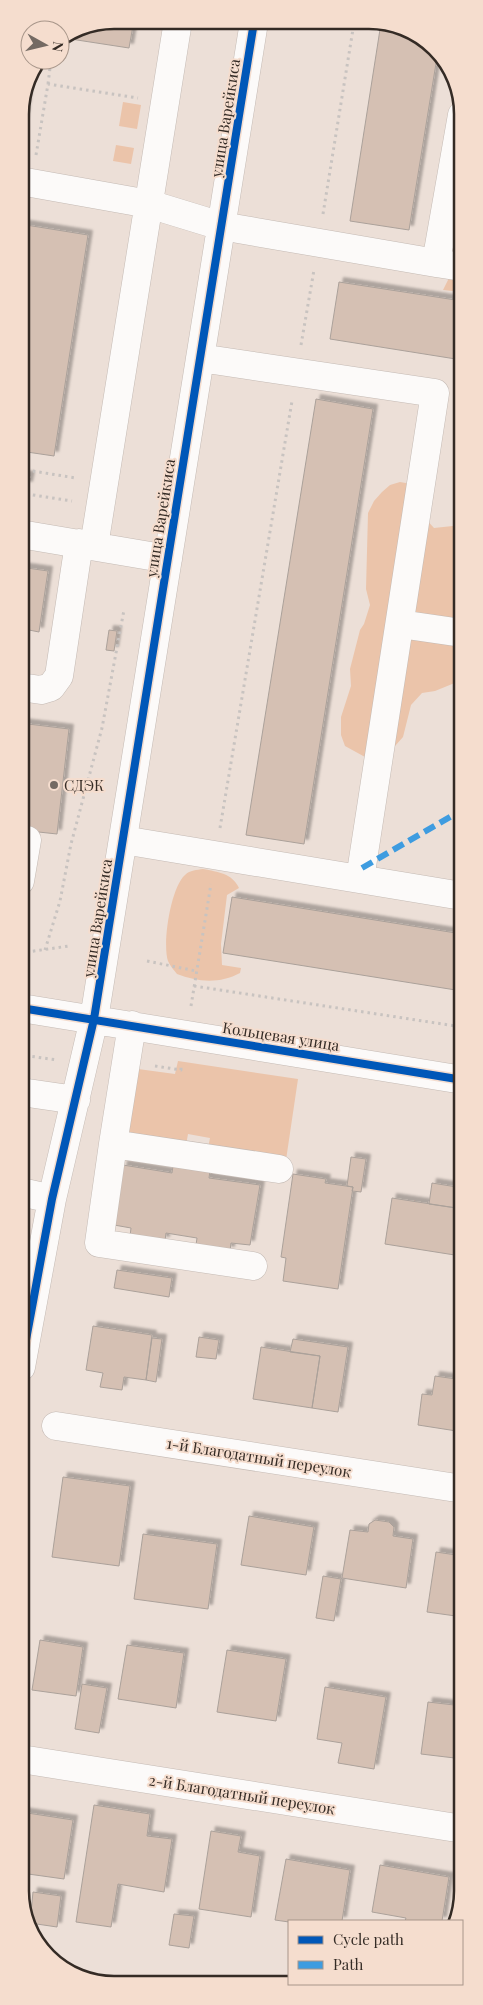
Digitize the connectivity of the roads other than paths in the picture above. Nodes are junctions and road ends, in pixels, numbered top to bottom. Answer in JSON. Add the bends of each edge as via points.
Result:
{"nodes":[{"id":1,"x":177,"y":29,"type":"edge"},
{"id":2,"x":253,"y":29,"type":"edge"},
{"id":3,"x":29,"y":183,"type":"edge"},
{"id":4,"x":149,"y":204,"type":"junction"},
{"id":5,"x":454,"y":207,"type":"edge"},
{"id":6,"x":221,"y":226,"type":"junction"},
{"id":7,"x":449,"y":265,"type":"edge"},
{"id":8,"x":200,"y":358,"type":"junction"},
{"id":9,"x":29,"y":535,"type":"edge"},
{"id":10,"x":86,"y":544,"type":"junction"},
{"id":11,"x":168,"y":559,"type":"junction"},
{"id":12,"x":400,"y":624,"type":"junction"},
{"id":13,"x":454,"y":632,"type":"edge"},
{"id":14,"x":29,"y":688,"type":"edge"},
{"id":15,"x":123,"y":840,"type":"junction"},
{"id":16,"x":360,"y":879,"type":"junction"},
{"id":17,"x":454,"y":895,"type":"edge"},
{"id":18,"x":29,"y":1009,"type":"edge"},
{"id":19,"x":94,"y":1019,"type":"junction"},
{"id":20,"x":132,"y":1025,"type":"junction"},
{"id":21,"x":454,"y":1079,"type":"edge"},
{"id":22,"x":29,"y":1093,"type":"edge"},
{"id":23,"x":76,"y":1100,"type":"junction"},
{"id":24,"x":114,"y":1144,"type":"junction"},
{"id":25,"x":279,"y":1169,"type":"dead end"},
{"id":26,"x":29,"y":1195,"type":"edge"},
{"id":27,"x":52,"y":1199,"type":"junction"},
{"id":28,"x":253,"y":1266,"type":"dead end"},
{"id":29,"x":29,"y":1323,"type":"edge"},
{"id":30,"x":56,"y":1426,"type":"dead end"},
{"id":31,"x":454,"y":1488,"type":"edge"},
{"id":32,"x":29,"y":1760,"type":"edge"},
{"id":33,"x":454,"y":1828,"type":"edge"}],
"edges":[{"from":1,"to":4,"type":"street"},
{"from":2,"to":6,"type":"street","name":"улица Варейкиса"},
{"from":3,"to":4,"type":"street"},
{"from":4,"to":6,"type":"street"},
{"from":4,"to":10,"type":"street","via":[[104,482]]},
{"from":5,"to":7,"type":"street"},
{"from":6,"to":7,"type":"street"},
{"from":6,"to":8,"type":"street","name":"улица Варейкиса"},
{"from":8,"to":11,"type":"street","name":"улица Варейкиса"},
{"from":8,"to":12,"type":"street","via":[[435,393]]},
{"from":9,"to":10,"type":"street"},
{"from":10,"to":11,"type":"street"},
{"from":10,"to":14,"type":"street","via":[[60,676],[51,688]]},
{"from":11,"to":15,"type":"street","name":"улица Варейкиса"},
{"from":12,"to":13,"type":"street"},
{"from":12,"to":16,"type":"street"},
{"from":15,"to":16,"type":"street"},
{"from":15,"to":19,"type":"street","name":"улица Варейкиса"},
{"from":16,"to":17,"type":"street"},
{"from":18,"to":19,"type":"street","name":"Кольцевая улица"},
{"from":19,"to":20,"type":"street","name":"Кольцевая улица"},
{"from":19,"to":23,"type":"street","name":"улица Варейкиса"},
{"from":20,"to":21,"type":"street","name":"Кольцевая улица"},
{"from":20,"to":24,"type":"street"},
{"from":22,"to":23,"type":"street"},
{"from":23,"to":27,"type":"street","name":"улица Варейкиса"},
{"from":24,"to":25,"type":"street"},
{"from":24,"to":28,"type":"street","via":[[98,1243]]},
{"from":26,"to":27,"type":"street"},
{"from":27,"to":29,"type":"street","name":"улица Варейкиса"},
{"from":30,"to":31,"type":"street","name":"1-й Благодатный переулок"},
{"from":32,"to":33,"type":"street","name":"2-й Благодатный переулок"}]}
